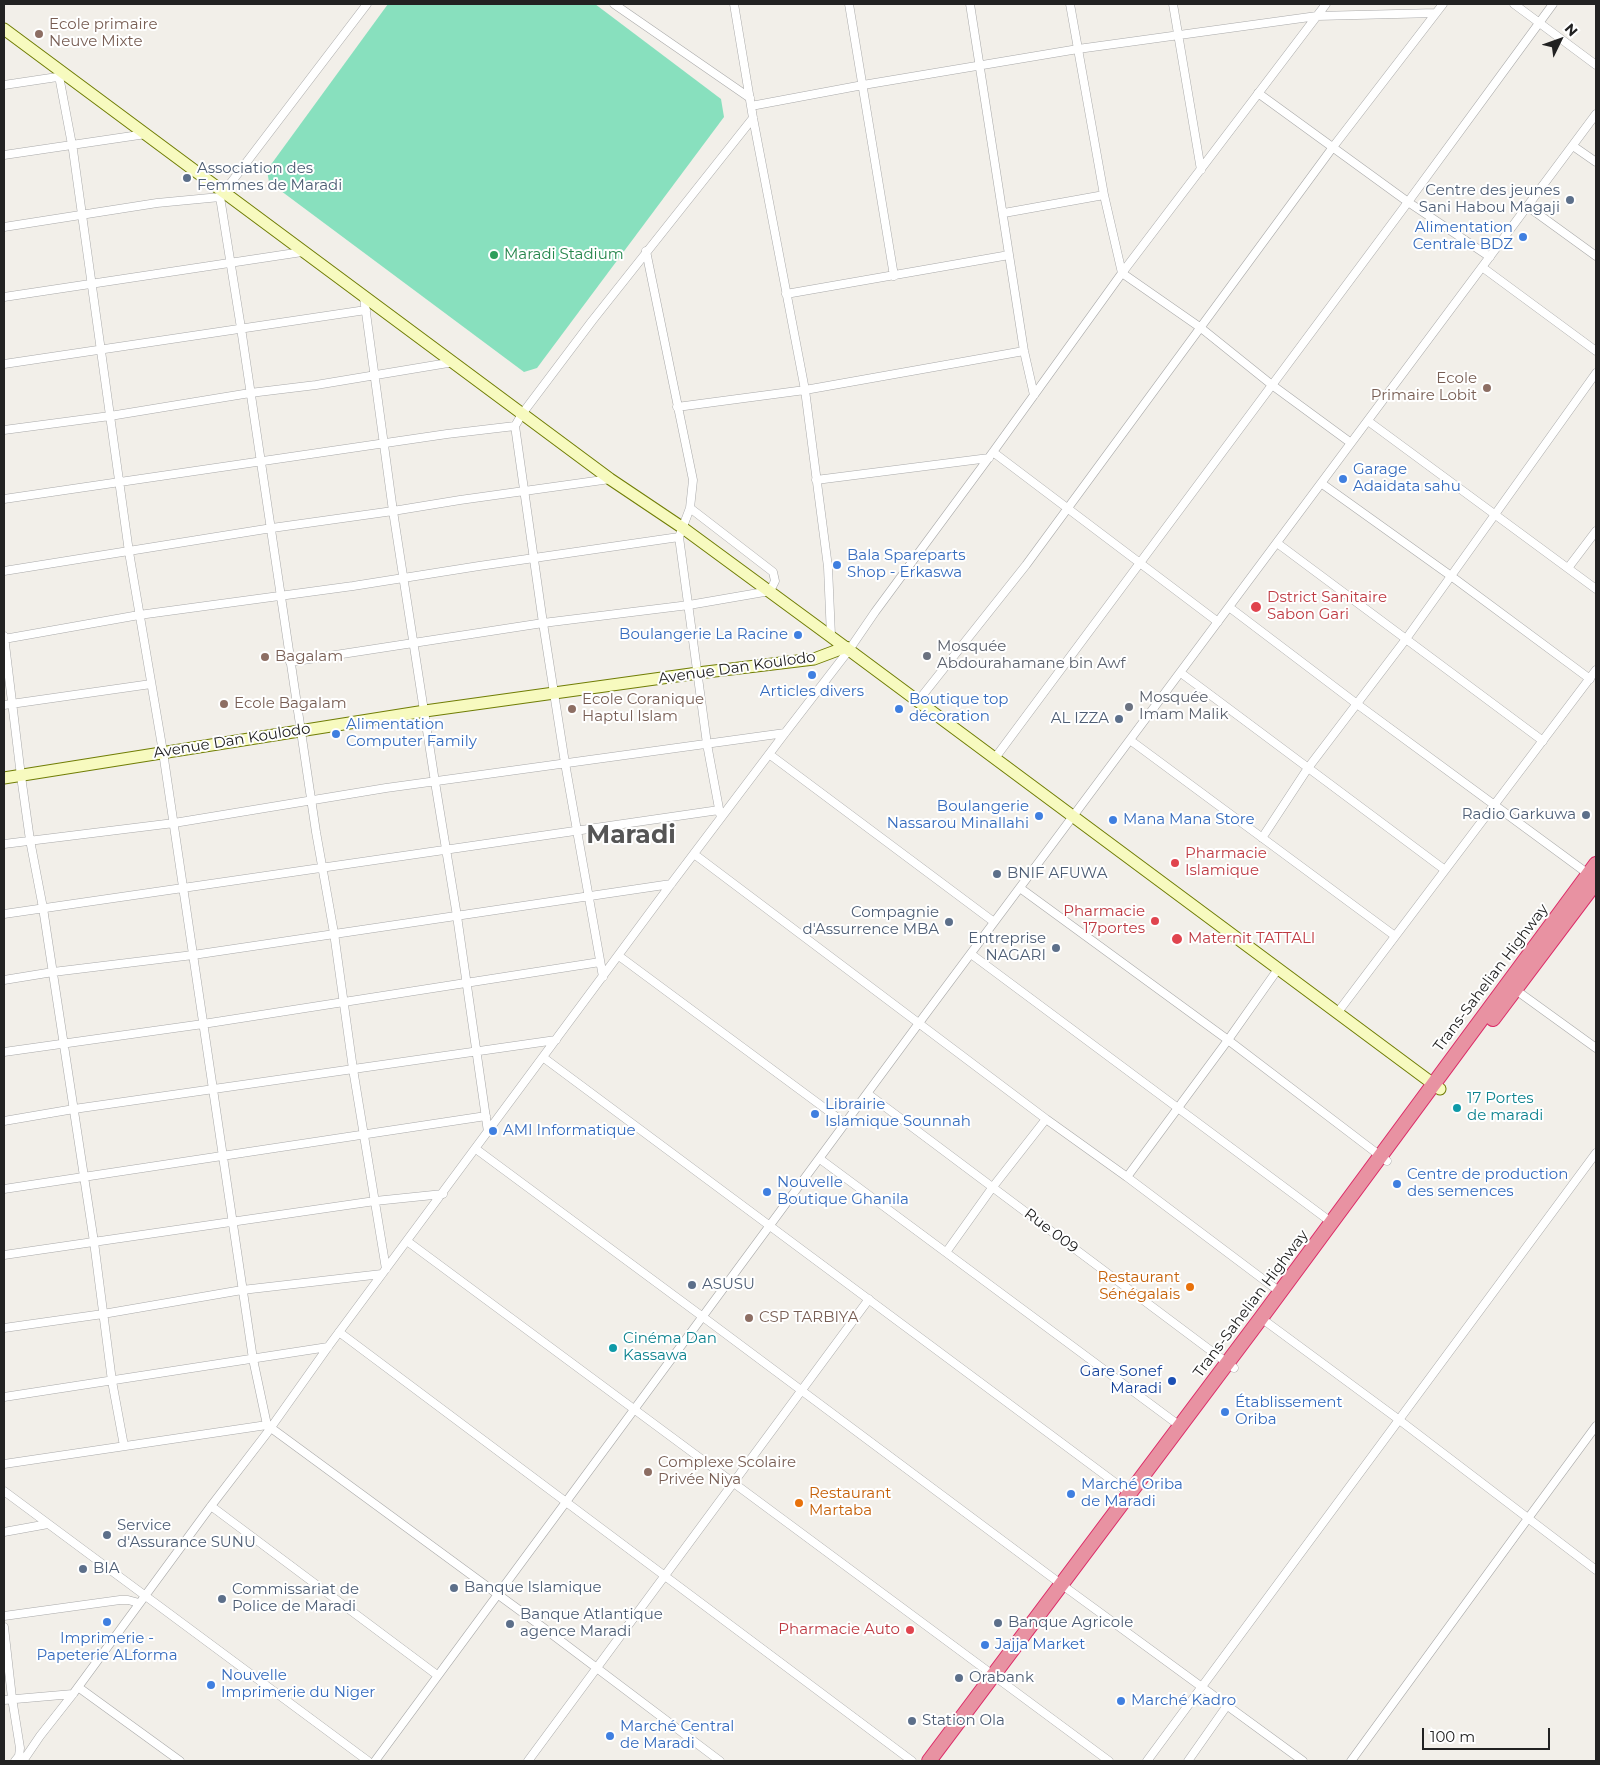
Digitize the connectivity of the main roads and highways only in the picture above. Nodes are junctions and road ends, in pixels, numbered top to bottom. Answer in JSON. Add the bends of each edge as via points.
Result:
{"nodes":[{"id":1,"x":1594,"y":875,"type":"edge"},
{"id":2,"x":1384,"y":1158,"type":"junction"},
{"id":3,"x":1265,"y":1320,"type":"junction"},
{"id":4,"x":1231,"y":1365,"type":"junction"},
{"id":5,"x":1065,"y":1588,"type":"junction"},
{"id":6,"x":997,"y":1679,"type":"junction"},
{"id":7,"x":929,"y":1761,"type":"edge"},
{"id":8,"x":940,"y":1761,"type":"edge"}],
"edges":[{"from":1,"to":2,"type":"highway","name":"Trans-Sahelian Highway"},
{"from":2,"to":3,"type":"highway","name":"Trans-Sahelian Highway"},
{"from":2,"to":3,"type":"highway","name":"Trans-Sahelian Highway","via":[[1331,1222],[1280,1292]]},
{"from":3,"to":4,"type":"highway","name":"Trans-Sahelian Highway"},
{"from":4,"to":5,"type":"highway","name":"Trans-Sahelian Highway","via":[[1136,1498]]},
{"from":4,"to":5,"type":"highway","name":"Trans-Sahelian Highway","via":[[1129,1493]]},
{"from":5,"to":6,"type":"highway","name":"Trans-Sahelian Highway"},
{"from":6,"to":7,"type":"highway","name":"Trans-Sahelian Highway"},
{"from":6,"to":8,"type":"highway","name":"Trans-Sahelian Highway"}]}
